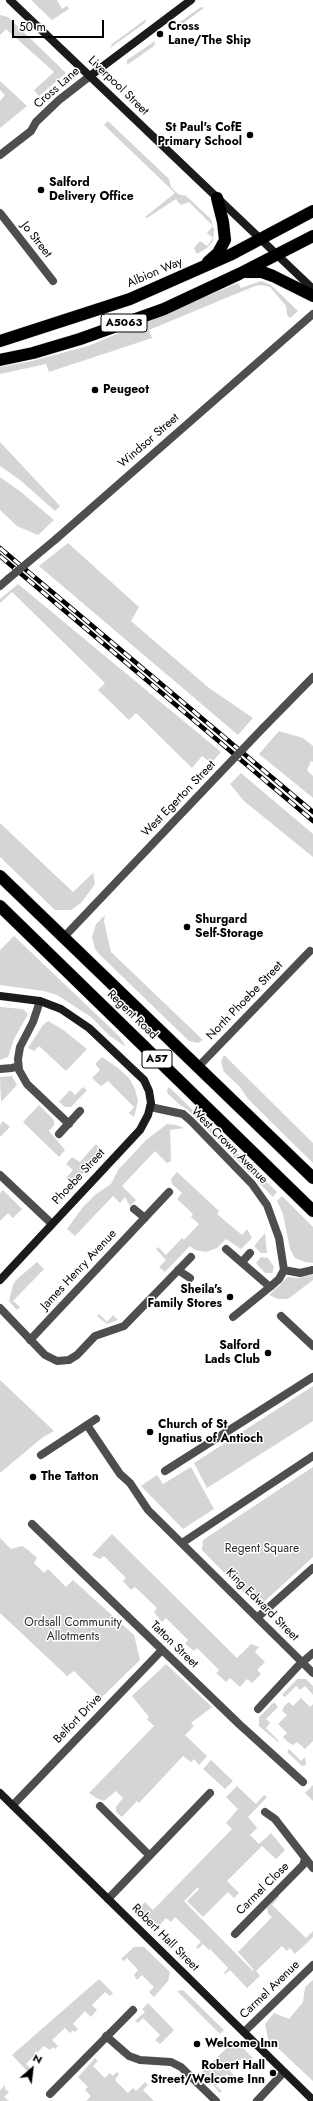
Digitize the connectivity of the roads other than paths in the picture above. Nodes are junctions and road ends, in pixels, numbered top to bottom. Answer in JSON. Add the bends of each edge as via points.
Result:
{"nodes":[{"id":1,"x":10,"y":0,"type":"edge"},
{"id":2,"x":191,"y":0,"type":"edge"},
{"id":3,"x":90,"y":76,"type":"junction"},
{"id":4,"x":0,"y":154,"type":"edge"},
{"id":5,"x":217,"y":198,"type":"junction"},
{"id":6,"x":313,"y":211,"type":"edge"},
{"id":7,"x":0,"y":213,"type":"edge"},
{"id":8,"x":313,"y":236,"type":"edge"},
{"id":9,"x":261,"y":239,"type":"junction"},
{"id":10,"x":277,"y":254,"type":"junction"},
{"id":11,"x":203,"y":268,"type":"junction"},
{"id":12,"x":244,"y":272,"type":"junction"},
{"id":13,"x":53,"y":281,"type":"dead end"},
{"id":14,"x":313,"y":289,"type":"edge"},
{"id":15,"x":313,"y":296,"type":"edge"},
{"id":16,"x":313,"y":314,"type":"edge"},
{"id":17,"x":0,"y":340,"type":"edge"},
{"id":18,"x":0,"y":360,"type":"edge"},
{"id":19,"x":0,"y":586,"type":"edge"},
{"id":20,"x":313,"y":677,"type":"edge"},
{"id":21,"x":0,"y":876,"type":"edge"},
{"id":22,"x":0,"y":906,"type":"edge"},
{"id":23,"x":63,"y":938,"type":"junction"},
{"id":24,"x":310,"y":952,"type":"dead end"},
{"id":25,"x":0,"y":996,"type":"edge"},
{"id":26,"x":40,"y":1001,"type":"junction"},
{"id":27,"x":18,"y":1066,"type":"junction"},
{"id":28,"x":197,"y":1068,"type":"junction"},
{"id":29,"x":0,"y":1069,"type":"edge"},
{"id":30,"x":150,"y":1107,"type":"junction"},
{"id":31,"x":80,"y":1111,"type":"dead end"},
{"id":32,"x":69,"y":1124,"type":"junction"},
{"id":33,"x":59,"y":1134,"type":"dead end"},
{"id":34,"x":0,"y":1175,"type":"edge"},
{"id":35,"x":313,"y":1178,"type":"edge"},
{"id":36,"x":169,"y":1192,"type":"dead end"},
{"id":37,"x":134,"y":1209,"type":"dead end"},
{"id":38,"x":313,"y":1211,"type":"edge"},
{"id":39,"x":145,"y":1218,"type":"junction"},
{"id":40,"x":52,"y":1224,"type":"junction"},
{"id":41,"x":226,"y":1249,"type":"dead end"},
{"id":42,"x":250,"y":1253,"type":"dead end"},
{"id":43,"x":191,"y":1257,"type":"dead end"},
{"id":44,"x":242,"y":1262,"type":"junction"},
{"id":45,"x":178,"y":1270,"type":"junction"},
{"id":46,"x":284,"y":1270,"type":"junction"},
{"id":47,"x":313,"y":1270,"type":"edge"},
{"id":48,"x":190,"y":1278,"type":"dead end"},
{"id":49,"x":0,"y":1280,"type":"edge"},
{"id":50,"x":270,"y":1287,"type":"junction"},
{"id":51,"x":0,"y":1308,"type":"edge"},
{"id":52,"x":281,"y":1316,"type":"dead end"},
{"id":53,"x":233,"y":1317,"type":"dead end"},
{"id":54,"x":30,"y":1340,"type":"junction"},
{"id":55,"x":313,"y":1346,"type":"edge"},
{"id":56,"x":313,"y":1377,"type":"edge"},
{"id":57,"x":96,"y":1419,"type":"dead end"},
{"id":58,"x":88,"y":1425,"type":"junction"},
{"id":59,"x":42,"y":1455,"type":"dead end"},
{"id":60,"x":313,"y":1456,"type":"edge"},
{"id":61,"x":165,"y":1472,"type":"dead end"},
{"id":62,"x":32,"y":1524,"type":"dead end"},
{"id":63,"x":182,"y":1543,"type":"junction"},
{"id":64,"x":313,"y":1568,"type":"edge"},
{"id":65,"x":258,"y":1617,"type":"junction"},
{"id":66,"x":162,"y":1650,"type":"junction"},
{"id":67,"x":313,"y":1653,"type":"edge"},
{"id":68,"x":302,"y":1662,"type":"junction"},
{"id":69,"x":313,"y":1673,"type":"edge"},
{"id":70,"x":258,"y":1709,"type":"dead end"},
{"id":71,"x":303,"y":1782,"type":"dead end"},
{"id":72,"x":0,"y":1793,"type":"edge"},
{"id":73,"x":210,"y":1793,"type":"dead end"},
{"id":74,"x":13,"y":1805,"type":"junction"},
{"id":75,"x":100,"y":1806,"type":"dead end"},
{"id":76,"x":265,"y":1812,"type":"dead end"},
{"id":77,"x":149,"y":1855,"type":"junction"},
{"id":78,"x":305,"y":1859,"type":"junction"},
{"id":79,"x":313,"y":1868,"type":"edge"},
{"id":80,"x":108,"y":1899,"type":"junction"},
{"id":81,"x":235,"y":1934,"type":"dead end"},
{"id":82,"x":313,"y":1965,"type":"edge"},
{"id":83,"x":133,"y":2010,"type":"dead end"},
{"id":84,"x":244,"y":2032,"type":"junction"},
{"id":85,"x":106,"y":2036,"type":"junction"},
{"id":86,"x":284,"y":2072,"type":"junction"},
{"id":87,"x":50,"y":2094,"type":"dead end"},
{"id":88,"x":313,"y":2100,"type":"edge"},
{"id":89,"x":216,"y":2101,"type":"edge"},
{"id":90,"x":257,"y":2101,"type":"edge"}],
"edges":[{"from":1,"to":3,"type":"street","name":"Liverpool Street"},
{"from":2,"to":3,"type":"street","name":"Cross Lane"},
{"from":3,"to":4,"type":"street","name":"Cross Lane","via":[[59,100],[36,122],[31,131]]},
{"from":3,"to":5,"type":"street","name":"Liverpool Street"},
{"from":5,"to":9,"type":"street","name":"Liverpool Street"},
{"from":5,"to":11,"type":"highway","via":[[225,240],[218,253]]},
{"from":6,"to":9,"type":"highway","name":"Albion Way","number":"A5063"},
{"from":7,"to":13,"type":"street","name":"Jo Street"},
{"from":8,"to":10,"type":"highway","number":"A5063"},
{"from":9,"to":10,"type":"street","name":"Liverpool Street"},
{"from":9,"to":11,"type":"highway","name":"Albion Way","number":"A5063"},
{"from":10,"to":12,"type":"highway","number":"A5063"},
{"from":10,"to":14,"type":"street","name":"Liverpool Street"},
{"from":11,"to":17,"type":"highway","name":"Albion Way","number":"A5063","via":[[130,299]]},
{"from":12,"to":15,"type":"highway","via":[[262,272]]},
{"from":12,"to":18,"type":"highway","number":"A5063","via":[[164,309],[80,339]]},
{"from":16,"to":19,"type":"street","name":"Windsor Street","bridge":true},
{"from":20,"to":23,"type":"street","name":"West Egerton Street","bridge":true},
{"from":21,"to":23,"type":"highway","name":"Regent Road","number":"A57"},
{"from":22,"to":38,"type":"highway","name":"Regent Road","number":"A57"},
{"from":23,"to":28,"type":"highway","name":"Regent Road","number":"A57"},
{"from":24,"to":28,"type":"street","name":"North Phoebe Street"},
{"from":25,"to":26,"type":"street"},
{"from":26,"to":27,"type":"street","via":[[20,1047]]},
{"from":26,"to":30,"type":"street","via":[[61,1009],[88,1028],[144,1080],[149,1091]]},
{"from":27,"to":29,"type":"street"},
{"from":27,"to":32,"type":"street","via":[[27,1084]]},
{"from":28,"to":35,"type":"highway","name":"Regent Road","number":"A57"},
{"from":30,"to":40,"type":"street","name":"Phoebe Street","via":[[140,1130]]},
{"from":30,"to":46,"type":"street","name":"West Crown Avenue","via":[[183,1114],[252,1184],[267,1204],[279,1238]]},
{"from":31,"to":32,"type":"street"},
{"from":32,"to":33,"type":"street"},
{"from":34,"to":40,"type":"street"},
{"from":36,"to":39,"type":"street","name":"James Henry Avenue"},
{"from":37,"to":39,"type":"street"},
{"from":39,"to":54,"type":"street","name":"James Henry Avenue"},
{"from":40,"to":49,"type":"street","name":"Phoebe Street"},
{"from":41,"to":44,"type":"street"},
{"from":42,"to":44,"type":"street"},
{"from":43,"to":45,"type":"street"},
{"from":44,"to":50,"type":"street"},
{"from":45,"to":48,"type":"street"},
{"from":45,"to":54,"type":"street","via":[[124,1326],[94,1336],[73,1359],[51,1359]]},
{"from":46,"to":47,"type":"street","via":[[300,1273]]},
{"from":46,"to":50,"type":"street"},
{"from":50,"to":53,"type":"street"},
{"from":51,"to":54,"type":"street"},
{"from":52,"to":55,"type":"street"},
{"from":56,"to":61,"type":"street"},
{"from":57,"to":58,"type":"street"},
{"from":58,"to":59,"type":"street"},
{"from":58,"to":63,"type":"street","name":"King Edward Street","via":[[120,1474],[130,1483],[148,1510]]},
{"from":60,"to":63,"type":"street"},
{"from":62,"to":66,"type":"street","name":"Tatton Street"},
{"from":63,"to":65,"type":"street","name":"King Edward Street"},
{"from":64,"to":65,"type":"street"},
{"from":65,"to":68,"type":"street","name":"King Edward Street"},
{"from":66,"to":71,"type":"street","name":"Tatton Street"},
{"from":66,"to":74,"type":"street","name":"Belfort Drive"},
{"from":67,"to":68,"type":"street"},
{"from":68,"to":69,"type":"street","name":"King Edward Street"},
{"from":68,"to":70,"type":"street"},
{"from":72,"to":74,"type":"street","name":"Robert Hall Street"},
{"from":73,"to":77,"type":"street"},
{"from":74,"to":80,"type":"street","name":"Robert Hall Street"},
{"from":75,"to":77,"type":"street"},
{"from":76,"to":78,"type":"street","name":"Carmel Close","via":[[275,1819]]},
{"from":77,"to":80,"type":"street"},
{"from":78,"to":79,"type":"street","name":"Carmel Close"},
{"from":78,"to":81,"type":"street","name":"Carmel Close","via":[[304,1865]]},
{"from":80,"to":84,"type":"street","name":"Robert Hall Street"},
{"from":82,"to":84,"type":"street","name":"Carmel Avenue"},
{"from":83,"to":85,"type":"street"},
{"from":84,"to":86,"type":"street","name":"Robert Hall Street"},
{"from":85,"to":87,"type":"street"},
{"from":85,"to":89,"type":"street","via":[[129,2056],[140,2060],[171,2062],[181,2067]]},
{"from":86,"to":88,"type":"street","name":"Robert Hall Street"},
{"from":86,"to":90,"type":"street"}]}
